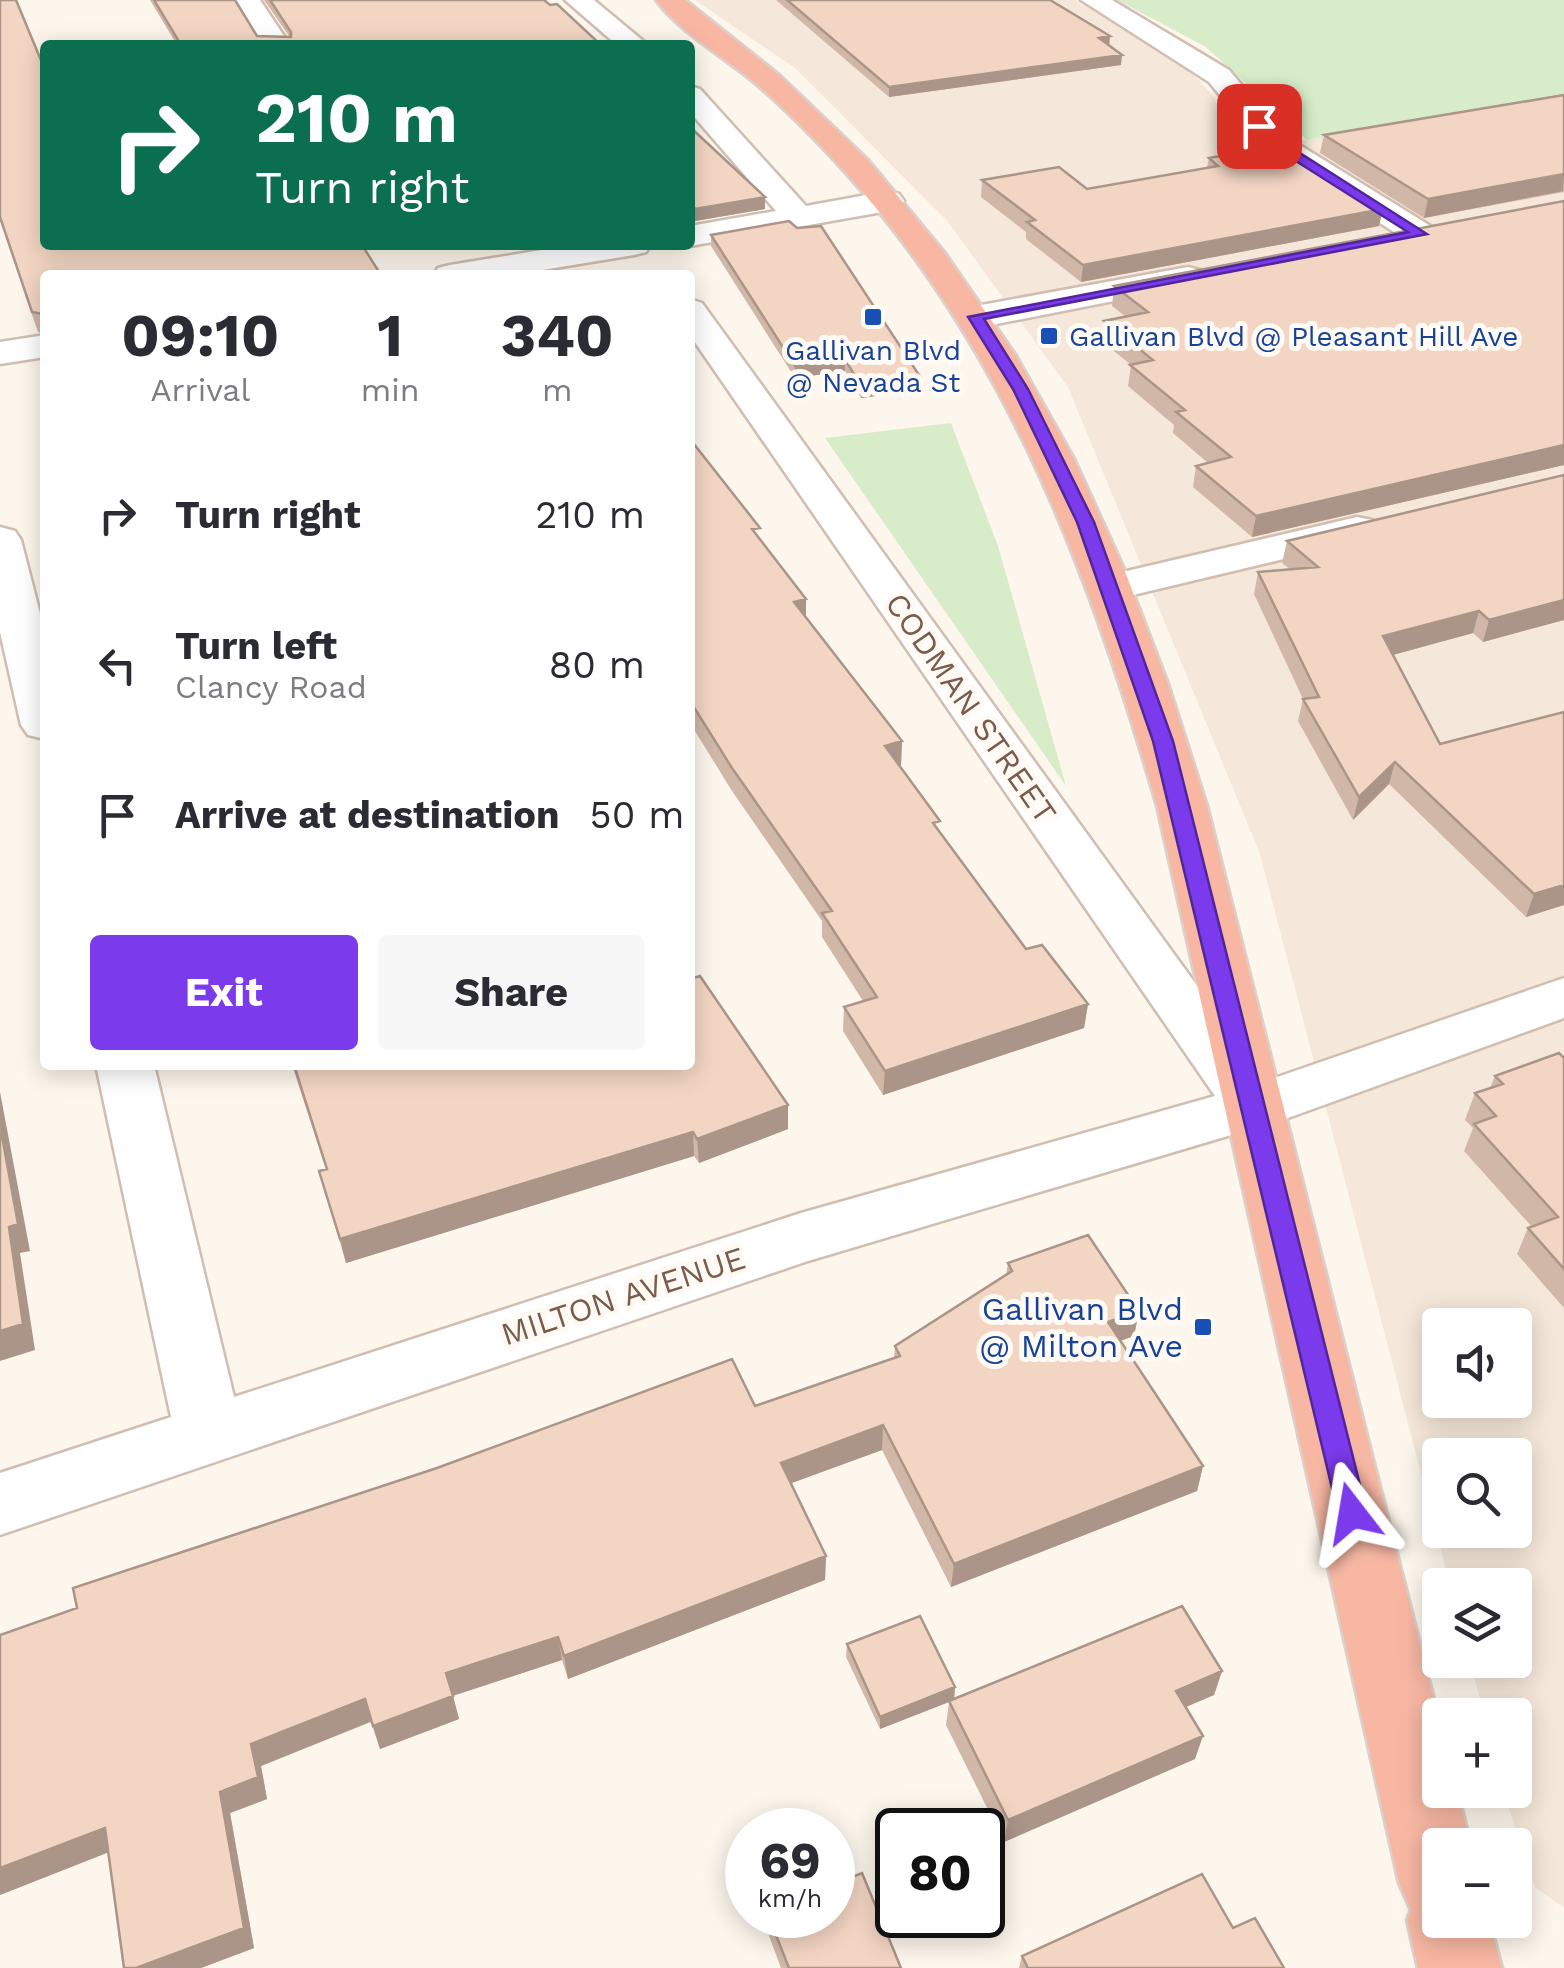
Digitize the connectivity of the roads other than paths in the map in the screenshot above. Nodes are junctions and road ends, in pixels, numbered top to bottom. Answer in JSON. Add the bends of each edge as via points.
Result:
{"nodes":[{"id":1,"x":246,"y":0,"type":"edge"},
{"id":2,"x":578,"y":0,"type":"edge"},
{"id":3,"x":669,"y":0,"type":"edge"},
{"id":4,"x":1094,"y":0,"type":"edge"},
{"id":5,"x":273,"y":40,"type":"edge"},
{"id":6,"x":628,"y":40,"type":"edge"},
{"id":7,"x":695,"y":99,"type":"edge"},
{"id":8,"x":888,"y":201,"type":"junction"},
{"id":9,"x":798,"y":217,"type":"junction"},
{"id":10,"x":1456,"y":226,"type":"edge"},
{"id":11,"x":1420,"y":234,"type":"junction"},
{"id":12,"x":695,"y":235,"type":"edge"},
{"id":13,"x":1381,"y":241,"type":"edge"},
{"id":14,"x":644,"y":250,"type":"edge"},
{"id":15,"x":484,"y":270,"type":"edge"},
{"id":16,"x":1226,"y":270,"type":"edge"},
{"id":17,"x":695,"y":317,"type":"edge"},
{"id":18,"x":976,"y":317,"type":"junction"},
{"id":19,"x":40,"y":347,"type":"edge"},
{"id":20,"x":0,"y":353,"type":"edge"},
{"id":21,"x":1396,"y":519,"type":"edge"},
{"id":22,"x":0,"y":540,"type":"edge"},
{"id":23,"x":1112,"y":587,"type":"junction"},
{"id":24,"x":40,"y":705,"type":"edge"},
{"id":25,"x":1564,"y":996,"type":"edge"},
{"id":26,"x":126,"y":1070,"type":"edge"},
{"id":27,"x":1252,"y":1105,"type":"junction"},
{"id":28,"x":208,"y":1432,"type":"junction"},
{"id":29,"x":0,"y":1504,"type":"edge"},
{"id":30,"x":1426,"y":1828,"type":"edge"},
{"id":31,"x":1452,"y":1938,"type":"edge"},
{"id":32,"x":1460,"y":1968,"type":"edge"}],
"edges":[{"from":1,"to":5,"type":"street"},
{"from":2,"to":6,"type":"street"},
{"from":3,"to":8,"type":"highway","via":[[774,84]]},
{"from":4,"to":11,"type":"street","via":[[1219,76],[1274,142]]},
{"from":7,"to":9,"type":"street"},
{"from":8,"to":9,"type":"street"},
{"from":8,"to":18,"type":"highway"},
{"from":9,"to":12,"type":"street"},
{"from":10,"to":11,"type":"street"},
{"from":11,"to":13,"type":"street"},
{"from":14,"to":15,"type":"street"},
{"from":16,"to":18,"type":"street"},
{"from":17,"to":27,"type":"street","name":"CODMAN STREET"},
{"from":18,"to":23,"type":"highway","via":[[1060,467]]},
{"from":19,"to":20,"type":"street"},
{"from":21,"to":23,"type":"street"},
{"from":22,"to":24,"type":"street"},
{"from":23,"to":27,"type":"highway","via":[[1182,806]]},
{"from":25,"to":27,"type":"street","name":"MILTON AVENUE"},
{"from":26,"to":28,"type":"street"},
{"from":27,"to":28,"type":"street","name":"MILTON AVENUE","via":[[801,1238]]},
{"from":27,"to":30,"type":"highway"},
{"from":28,"to":29,"type":"street","name":"MILTON AVENUE"},
{"from":31,"to":32,"type":"highway"}]}
